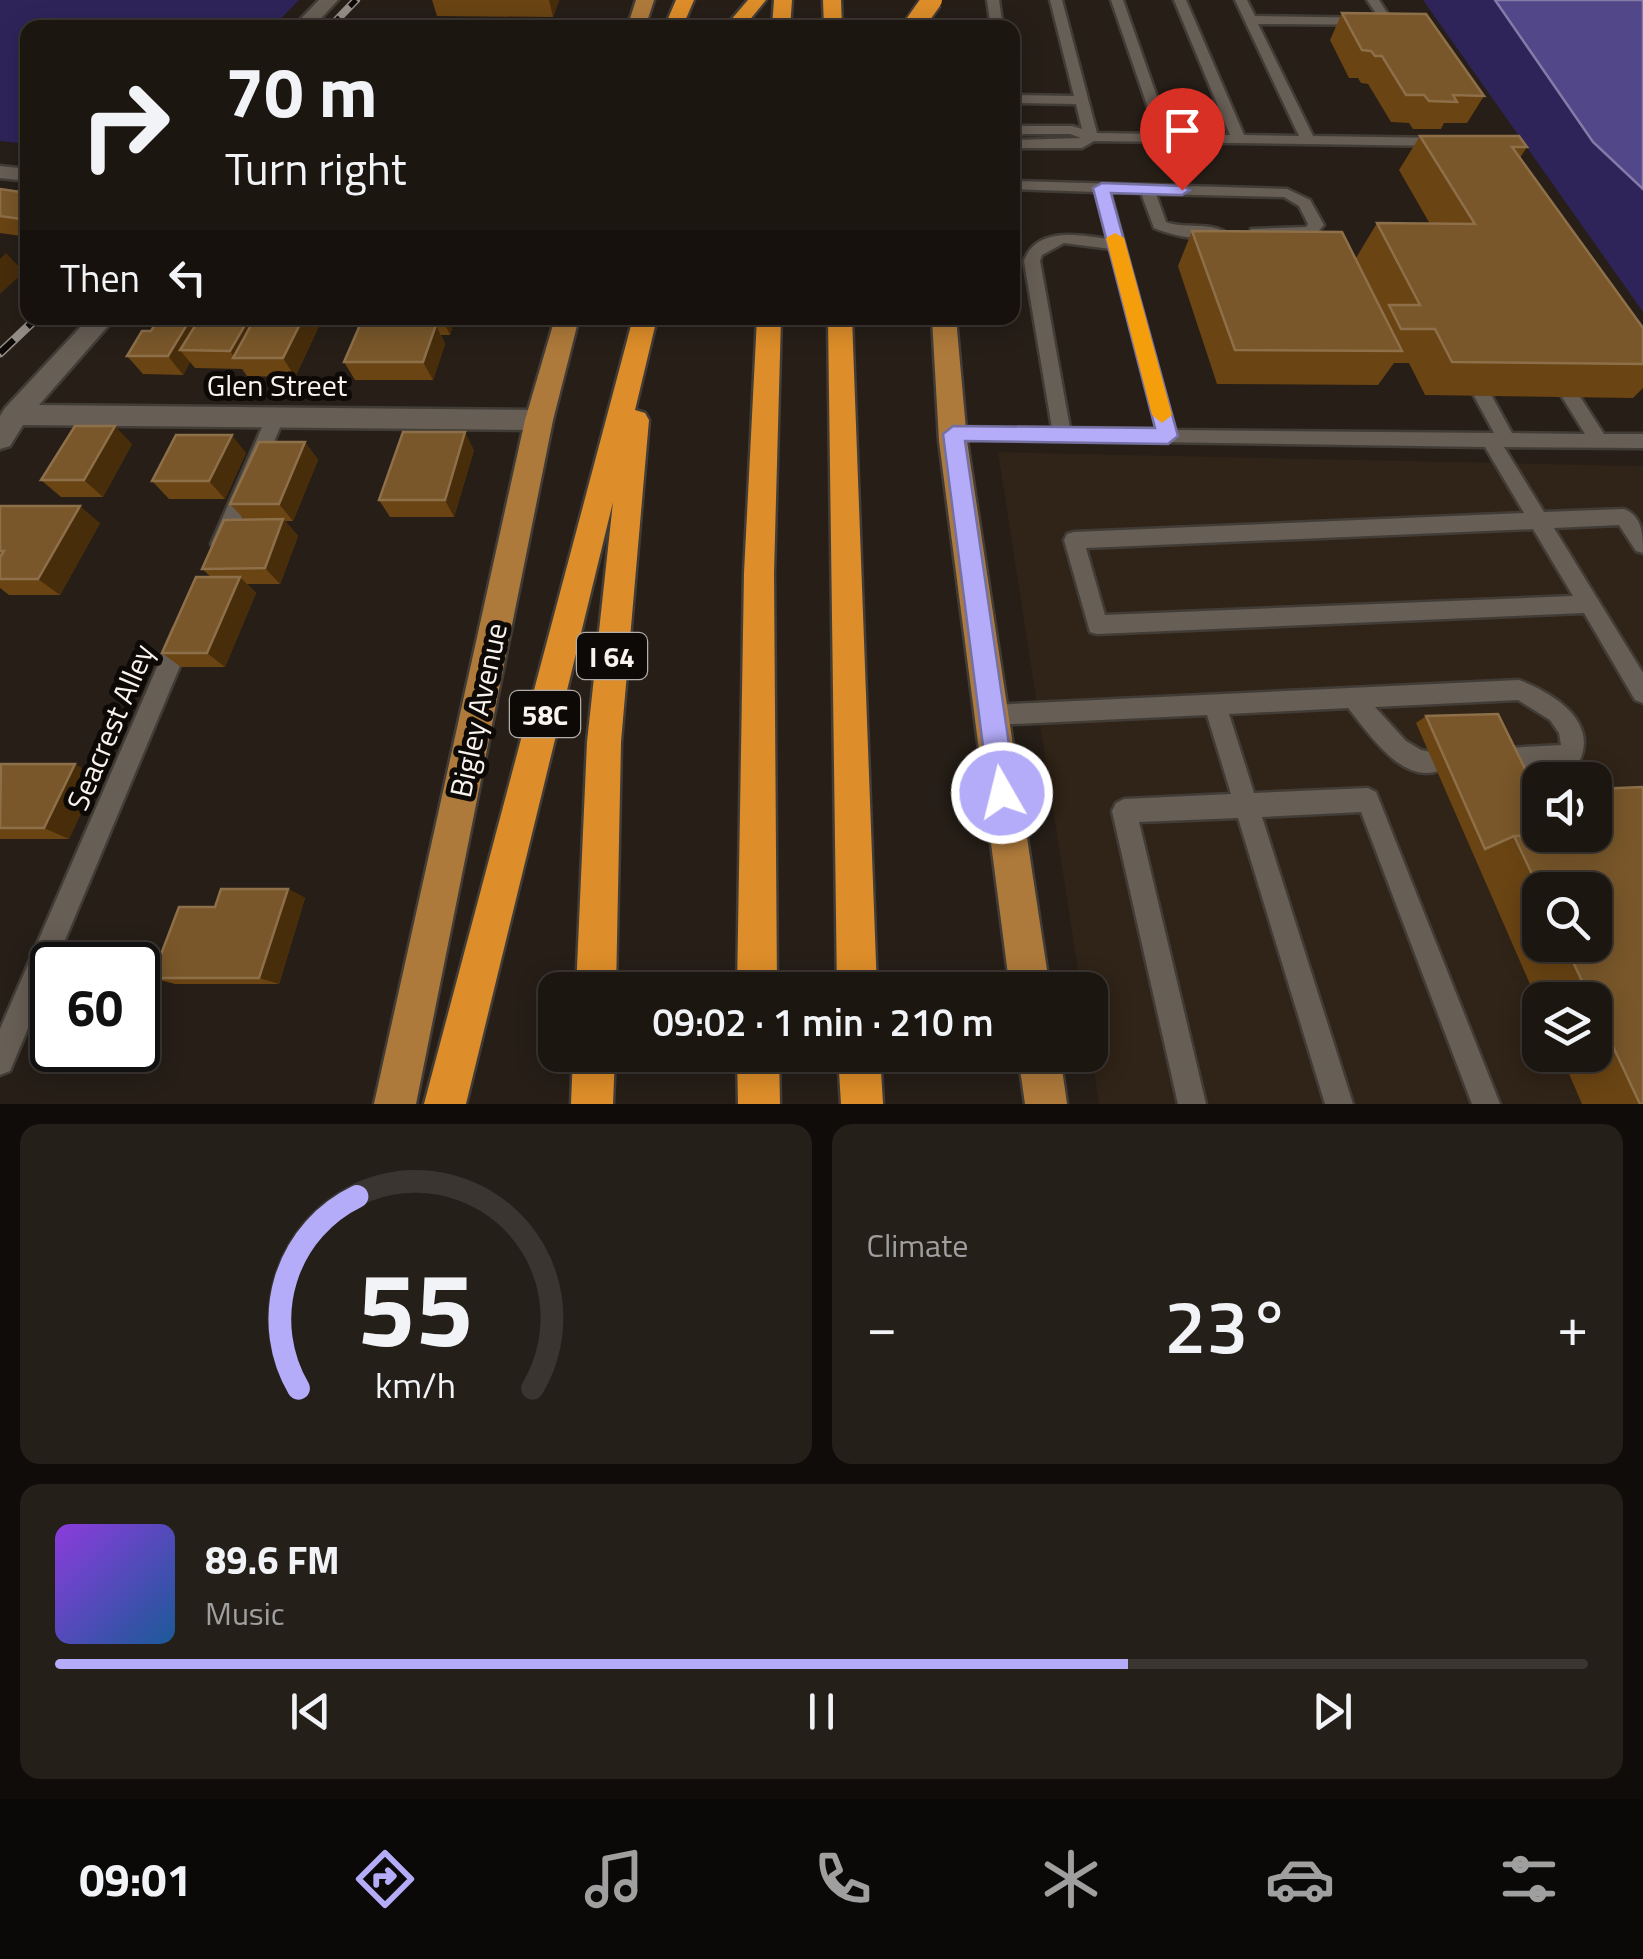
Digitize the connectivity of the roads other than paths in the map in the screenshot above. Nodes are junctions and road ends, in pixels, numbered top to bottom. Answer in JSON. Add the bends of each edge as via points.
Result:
{"nodes":[{"id":1,"x":328,"y":0,"type":"edge"},
{"id":2,"x":757,"y":0,"type":"edge"},
{"id":3,"x":1056,"y":0,"type":"edge"},
{"id":4,"x":1117,"y":0,"type":"edge"},
{"id":5,"x":1180,"y":0,"type":"edge"},
{"id":6,"x":1241,"y":0,"type":"edge"},
{"id":7,"x":1372,"y":0,"type":"edge"},
{"id":8,"x":309,"y":20,"type":"edge"},
{"id":9,"x":739,"y":20,"type":"edge"},
{"id":10,"x":1251,"y":20,"type":"junction"},
{"id":11,"x":1020,"y":99,"type":"edge"},
{"id":12,"x":1082,"y":100,"type":"junction"},
{"id":13,"x":1020,"y":130,"type":"edge"},
{"id":14,"x":1091,"y":137,"type":"junction"},
{"id":15,"x":1165,"y":138,"type":"junction"},
{"id":16,"x":1238,"y":139,"type":"junction"},
{"id":17,"x":1308,"y":140,"type":"junction"},
{"id":18,"x":1467,"y":142,"type":"edge"},
{"id":19,"x":1020,"y":144,"type":"edge"},
{"id":20,"x":1020,"y":186,"type":"edge"},
{"id":21,"x":1102,"y":188,"type":"junction"},
{"id":22,"x":1147,"y":190,"type":"junction"},
{"id":23,"x":1117,"y":245,"type":"junction"},
{"id":24,"x":97,"y":325,"type":"edge"},
{"id":25,"x":565,"y":325,"type":"edge"},
{"id":26,"x":643,"y":325,"type":"edge"},
{"id":27,"x":644,"y":325,"type":"edge"},
{"id":28,"x":769,"y":325,"type":"edge"},
{"id":29,"x":842,"y":325,"type":"edge"},
{"id":30,"x":945,"y":325,"type":"edge"},
{"id":31,"x":1482,"y":396,"type":"edge"},
{"id":32,"x":1570,"y":397,"type":"edge"},
{"id":33,"x":16,"y":415,"type":"junction"},
{"id":34,"x":275,"y":418,"type":"junction"},
{"id":35,"x":539,"y":420,"type":"junction"},
{"id":36,"x":953,"y":434,"type":"junction"},
{"id":37,"x":1062,"y":435,"type":"junction"},
{"id":38,"x":1168,"y":436,"type":"junction"},
{"id":39,"x":0,"y":439,"type":"edge"},
{"id":40,"x":1498,"y":440,"type":"junction"},
{"id":41,"x":1599,"y":441,"type":"junction"},
{"id":42,"x":1643,"y":442,"type":"edge"},
{"id":43,"x":1538,"y":520,"type":"junction"},
{"id":44,"x":1643,"y":545,"type":"edge"},
{"id":45,"x":210,"y":569,"type":"edge"},
{"id":46,"x":1589,"y":604,"type":"junction"},
{"id":47,"x":195,"y":605,"type":"edge"},
{"id":48,"x":1643,"y":693,"type":"edge"},
{"id":49,"x":1353,"y":698,"type":"junction"},
{"id":50,"x":1216,"y":704,"type":"junction"},
{"id":51,"x":992,"y":714,"type":"junction"},
{"id":52,"x":1506,"y":759,"type":"edge"},
{"id":53,"x":1433,"y":762,"type":"dead end"},
{"id":54,"x":1246,"y":806,"type":"junction"},
{"id":55,"x":597,"y":972,"type":"edge"},
{"id":56,"x":757,"y":972,"type":"edge"},
{"id":57,"x":858,"y":972,"type":"edge"},
{"id":58,"x":1028,"y":972,"type":"edge"},
{"id":59,"x":0,"y":1061,"type":"edge"},
{"id":60,"x":593,"y":1072,"type":"edge"},
{"id":61,"x":758,"y":1072,"type":"edge"},
{"id":62,"x":1041,"y":1072,"type":"edge"},
{"id":63,"x":395,"y":1104,"type":"edge"},
{"id":64,"x":445,"y":1104,"type":"edge"},
{"id":65,"x":592,"y":1104,"type":"edge"},
{"id":66,"x":759,"y":1104,"type":"edge"},
{"id":67,"x":1046,"y":1104,"type":"edge"},
{"id":68,"x":1192,"y":1104,"type":"edge"},
{"id":69,"x":1339,"y":1104,"type":"edge"},
{"id":70,"x":1486,"y":1104,"type":"edge"}],
"edges":[{"from":1,"to":8,"type":"street"},
{"from":2,"to":9,"type":"highway"},
{"from":3,"to":12,"type":"lane"},
{"from":4,"to":15,"type":"lane"},
{"from":5,"to":16,"type":"lane"},
{"from":6,"to":10,"type":"lane"},
{"from":7,"to":10,"type":"lane","via":[[1387,22]]},
{"from":10,"to":17,"type":"lane"},
{"from":11,"to":12,"type":"lane"},
{"from":12,"to":14,"type":"lane"},
{"from":13,"to":14,"type":"lane","via":[[1072,130]]},
{"from":14,"to":15,"type":"lane"},
{"from":14,"to":19,"type":"lane","via":[[1082,144]]},
{"from":15,"to":16,"type":"lane"},
{"from":16,"to":17,"type":"lane"},
{"from":17,"to":18,"type":"lane"},
{"from":20,"to":21,"type":"lane"},
{"from":21,"to":22,"type":"lane"},
{"from":21,"to":23,"type":"lane"},
{"from":22,"to":22,"type":"lane","via":[[1287,194],[1305,203],[1316,225],[1310,232],[1178,232],[1159,225]]},
{"from":23,"to":37,"type":"lane","via":[[1062,238],[1035,252],[1032,261]]},
{"from":23,"to":38,"type":"lane"},
{"from":24,"to":33,"type":"street"},
{"from":25,"to":35,"type":"main road","name":"Bigley Avenue"},
{"from":26,"to":64,"type":"highway","number":"58C"},
{"from":27,"to":55,"type":"highway","number":"I 64","via":[[604,742]]},
{"from":28,"to":56,"type":"highway","via":[[758,593]]},
{"from":29,"to":57,"type":"highway"},
{"from":30,"to":36,"type":"main road"},
{"from":31,"to":40,"type":"lane"},
{"from":32,"to":41,"type":"lane"},
{"from":33,"to":34,"type":"street","name":"Glen Street"},
{"from":33,"to":39,"type":"street"},
{"from":34,"to":35,"type":"street","name":"Glen Street"},
{"from":34,"to":45,"type":"lane"},
{"from":35,"to":63,"type":"main road","name":"Bigley Avenue"},
{"from":36,"to":37,"type":"lane"},
{"from":36,"to":51,"type":"main road"},
{"from":37,"to":38,"type":"lane"},
{"from":38,"to":40,"type":"lane"},
{"from":40,"to":41,"type":"lane"},
{"from":40,"to":43,"type":"lane"},
{"from":41,"to":42,"type":"lane"},
{"from":43,"to":44,"type":"lane","via":[[1624,517]]},
{"from":43,"to":46,"type":"lane"},
{"from":43,"to":46,"type":"lane","via":[[1074,540],[1097,625]]},
{"from":46,"to":48,"type":"lane"},
{"from":47,"to":59,"type":"lane","name":"Seacrest Alley"},
{"from":49,"to":50,"type":"lane"},
{"from":49,"to":52,"type":"lane","via":[[1519,690],[1558,712],[1574,739],[1572,752]]},
{"from":49,"to":53,"type":"lane","via":[[1410,757]]},
{"from":50,"to":51,"type":"lane"},
{"from":50,"to":54,"type":"lane"},
{"from":51,"to":58,"type":"main road"},
{"from":54,"to":68,"type":"lane","via":[[1124,811]]},
{"from":54,"to":69,"type":"lane"},
{"from":54,"to":70,"type":"lane","via":[[1368,800]]},
{"from":60,"to":65,"type":"highway"},
{"from":61,"to":66,"type":"highway"},
{"from":62,"to":67,"type":"main road"}]}
